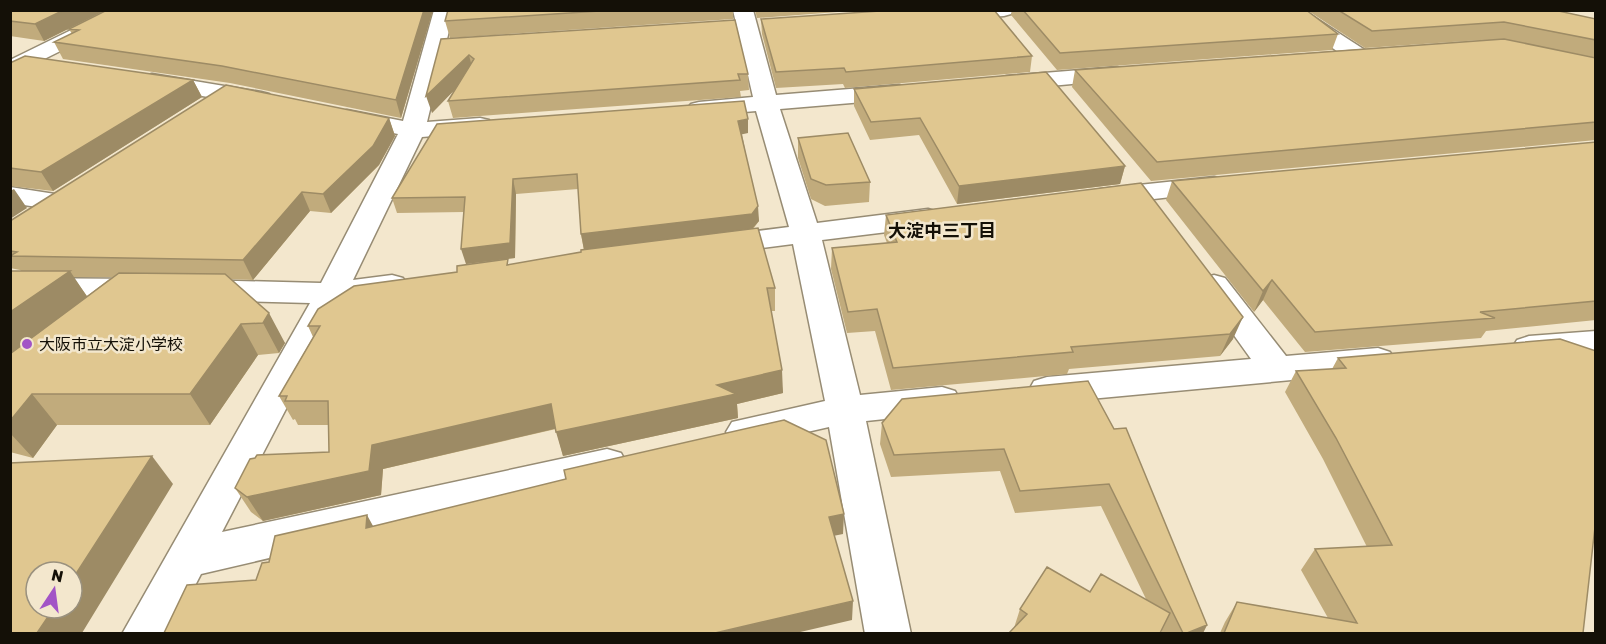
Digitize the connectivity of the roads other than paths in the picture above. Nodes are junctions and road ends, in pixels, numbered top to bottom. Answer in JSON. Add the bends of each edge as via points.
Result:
{"nodes":[{"id":1,"x":128,"y":10,"type":"edge"},
{"id":2,"x":444,"y":10,"type":"edge"},
{"id":3,"x":1289,"y":10,"type":"edge"},
{"id":4,"x":993,"y":11,"type":"edge"},
{"id":5,"x":935,"y":15,"type":"edge"},
{"id":6,"x":745,"y":18,"type":"edge"},
{"id":7,"x":1006,"y":19,"type":"edge"},
{"id":8,"x":771,"y":24,"type":"edge"},
{"id":9,"x":724,"y":27,"type":"edge"},
{"id":10,"x":458,"y":45,"type":"edge"},
{"id":11,"x":434,"y":47,"type":"junction"},
{"id":12,"x":1382,"y":55,"type":"edge"},
{"id":13,"x":1360,"y":57,"type":"junction"},
{"id":14,"x":1324,"y":59,"type":"edge"},
{"id":15,"x":17,"y":65,"type":"edge"},
{"id":16,"x":58,"y":67,"type":"edge"},
{"id":17,"x":1043,"y":71,"type":"junction"},
{"id":18,"x":1133,"y":73,"type":"edge"},
{"id":19,"x":127,"y":77,"type":"edge"},
{"id":20,"x":991,"y":84,"type":"edge"},
{"id":21,"x":920,"y":91,"type":"edge"},
{"id":22,"x":230,"y":92,"type":"junction"},
{"id":23,"x":287,"y":104,"type":"edge"},
{"id":24,"x":766,"y":104,"type":"junction"},
{"id":25,"x":1071,"y":105,"type":"edge"},
{"id":26,"x":322,"y":111,"type":"edge"},
{"id":27,"x":672,"y":111,"type":"edge"},
{"id":28,"x":200,"y":112,"type":"edge"},
{"id":29,"x":507,"y":123,"type":"edge"},
{"id":30,"x":413,"y":130,"type":"junction"},
{"id":31,"x":1136,"y":183,"type":"junction"},
{"id":32,"x":1238,"y":183,"type":"edge"},
{"id":33,"x":10,"y":195,"type":"edge"},
{"id":34,"x":1073,"y":200,"type":"edge"},
{"id":35,"x":957,"y":215,"type":"edge"},
{"id":36,"x":1164,"y":220,"type":"edge"},
{"id":37,"x":30,"y":221,"type":"edge"},
{"id":38,"x":806,"y":234,"type":"junction"},
{"id":39,"x":687,"y":248,"type":"edge"},
{"id":40,"x":1199,"y":266,"type":"edge"},
{"id":41,"x":414,"y":282,"type":"edge"},
{"id":42,"x":10,"y":288,"type":"edge"},
{"id":43,"x":132,"y":289,"type":"junction"},
{"id":44,"x":331,"y":292,"type":"junction"},
{"id":45,"x":94,"y":318,"type":"edge"},
{"id":46,"x":1596,"y":342,"type":"edge"},
{"id":47,"x":1501,"y":350,"type":"edge"},
{"id":48,"x":1407,"y":358,"type":"edge"},
{"id":49,"x":1277,"y":369,"type":"junction"},
{"id":50,"x":845,"y":410,"type":"junction"},
{"id":51,"x":717,"y":439,"type":"edge"},
{"id":52,"x":636,"y":457,"type":"edge"},
{"id":53,"x":185,"y":560,"type":"junction"},
{"id":54,"x":145,"y":633,"type":"edge"},
{"id":55,"x":888,"y":633,"type":"edge"}],
"edges":[{"from":1,"to":15,"type":"street"},
{"from":2,"to":11,"type":"street"},
{"from":3,"to":13,"type":"street"},
{"from":4,"to":5,"type":"street"},
{"from":4,"to":7,"type":"street"},
{"from":6,"to":8,"type":"street"},
{"from":6,"to":9,"type":"street"},
{"from":6,"to":24,"type":"street"},
{"from":10,"to":11,"type":"street"},
{"from":11,"to":30,"type":"street"},
{"from":12,"to":13,"type":"street"},
{"from":13,"to":14,"type":"street"},
{"from":15,"to":16,"type":"street"},
{"from":17,"to":18,"type":"street"},
{"from":17,"to":20,"type":"street"},
{"from":17,"to":25,"type":"street"},
{"from":19,"to":22,"type":"street"},
{"from":21,"to":24,"type":"street"},
{"from":22,"to":23,"type":"street"},
{"from":22,"to":28,"type":"street"},
{"from":24,"to":27,"type":"street"},
{"from":24,"to":38,"type":"street"},
{"from":26,"to":30,"type":"street"},
{"from":29,"to":30,"type":"street"},
{"from":30,"to":44,"type":"street"},
{"from":31,"to":32,"type":"street"},
{"from":31,"to":34,"type":"street"},
{"from":31,"to":36,"type":"street"},
{"from":33,"to":37,"type":"street","via":[[69,195]]},
{"from":35,"to":38,"type":"street"},
{"from":38,"to":39,"type":"street"},
{"from":38,"to":50,"type":"street"},
{"from":40,"to":49,"type":"street"},
{"from":41,"to":44,"type":"street"},
{"from":42,"to":43,"type":"street"},
{"from":43,"to":44,"type":"street"},
{"from":43,"to":45,"type":"street"},
{"from":44,"to":53,"type":"street"},
{"from":46,"to":47,"type":"street"},
{"from":48,"to":49,"type":"street"},
{"from":49,"to":50,"type":"street"},
{"from":50,"to":51,"type":"street"},
{"from":50,"to":55,"type":"street"},
{"from":52,"to":53,"type":"street"},
{"from":53,"to":54,"type":"street"}]}
